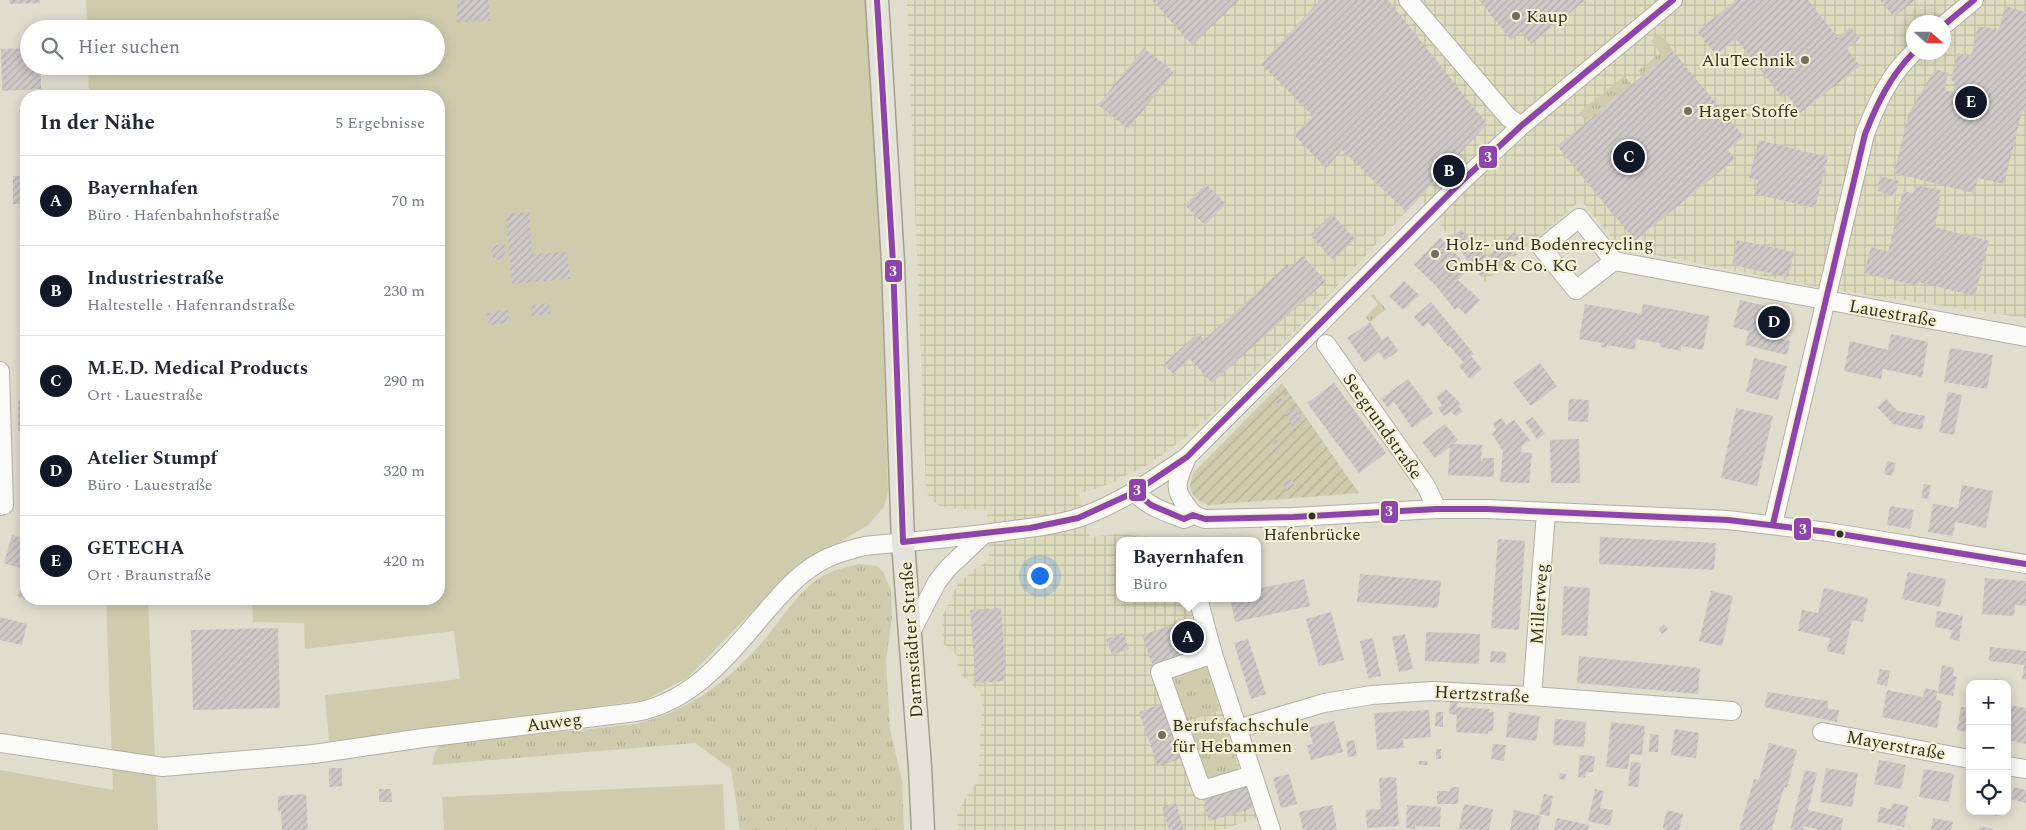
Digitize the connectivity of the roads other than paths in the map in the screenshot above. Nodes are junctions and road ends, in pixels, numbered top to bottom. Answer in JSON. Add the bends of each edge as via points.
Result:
{"nodes":[{"id":1,"x":877,"y":0,"type":"edge"},
{"id":2,"x":1408,"y":0,"type":"edge"},
{"id":3,"x":1673,"y":0,"type":"edge"},
{"id":4,"x":1974,"y":0,"type":"edge"},
{"id":5,"x":1951,"y":19,"type":"edge"},
{"id":6,"x":1906,"y":60,"type":"edge"},
{"id":7,"x":1521,"y":126,"type":"junction"},
{"id":8,"x":1614,"y":261,"type":"dead end"},
{"id":9,"x":1826,"y":301,"type":"junction"},
{"id":10,"x":2026,"y":337,"type":"edge"},
{"id":11,"x":1326,"y":344,"type":"dead end"},
{"id":12,"x":0,"y":371,"type":"edge"},
{"id":13,"x":1187,"y":457,"type":"junction"},
{"id":14,"x":1135,"y":492,"type":"junction"},
{"id":15,"x":0,"y":506,"type":"edge"},
{"id":16,"x":1437,"y":509,"type":"junction"},
{"id":17,"x":1546,"y":512,"type":"junction"},
{"id":18,"x":1193,"y":515,"type":"junction"},
{"id":19,"x":1772,"y":524,"type":"junction"},
{"id":20,"x":990,"y":534,"type":"junction"},
{"id":21,"x":903,"y":542,"type":"junction"},
{"id":22,"x":2026,"y":564,"type":"edge"},
{"id":23,"x":1199,"y":602,"type":"edge"},
{"id":24,"x":910,"y":634,"type":"junction"},
{"id":25,"x":1213,"y":654,"type":"junction"},
{"id":26,"x":1532,"y":696,"type":"junction"},
{"id":27,"x":1732,"y":711,"type":"dead end"},
{"id":28,"x":1237,"y":729,"type":"junction"},
{"id":29,"x":1822,"y":732,"type":"dead end"},
{"id":30,"x":0,"y":743,"type":"edge"},
{"id":31,"x":1966,"y":758,"type":"edge"},
{"id":32,"x":2011,"y":767,"type":"edge"},
{"id":33,"x":2026,"y":769,"type":"edge"},
{"id":34,"x":1252,"y":775,"type":"junction"},
{"id":35,"x":923,"y":830,"type":"edge"},
{"id":36,"x":1271,"y":830,"type":"edge"}],
"edges":[{"from":1,"to":21,"type":"main road","name":"Darmstädter Straße"},
{"from":2,"to":7,"type":"street","via":[[1508,117]]},
{"from":3,"to":7,"type":"street","name":"Auweg"},
{"from":4,"to":5,"type":"street"},
{"from":6,"to":9,"type":"street","via":[[1882,93],[1865,134]]},
{"from":7,"to":13,"type":"street","name":"Auweg"},
{"from":8,"to":9,"type":"street","name":"Lauestraße"},
{"from":9,"to":10,"type":"street","name":"Lauestraße"},
{"from":9,"to":19,"type":"street"},
{"from":11,"to":16,"type":"street","name":"Seegrundstraße","via":[[1426,486]]},
{"from":12,"to":15,"type":"street","via":[[4,505]]},
{"from":13,"to":14,"type":"street","name":"Auweg"},
{"from":13,"to":18,"type":"street","via":[[1177,489]]},
{"from":14,"to":18,"type":"street","via":[[1145,502],[1161,510],[1184,518]]},
{"from":14,"to":20,"type":"street","name":"Auweg","via":[[1078,518]]},
{"from":16,"to":17,"type":"street"},
{"from":16,"to":18,"type":"street","via":[[1273,518],[1205,519]]},
{"from":17,"to":19,"type":"street"},
{"from":17,"to":26,"type":"street","name":"Millerweg"},
{"from":19,"to":22,"type":"street"},
{"from":20,"to":21,"type":"street","name":"Auweg"},
{"from":20,"to":24,"type":"street","via":[[948,568],[937,582]]},
{"from":21,"to":24,"type":"main road","name":"Darmstädter Straße"},
{"from":21,"to":30,"type":"street","name":"Auweg","via":[[846,550],[814,566],[785,590],[698,685],[651,709],[314,754],[163,768]]},
{"from":23,"to":25,"type":"street"},
{"from":24,"to":35,"type":"main road","name":"Darmstädter Straße"},
{"from":25,"to":28,"type":"street"},
{"from":25,"to":34,"type":"street","via":[[1160,672],[1202,790]]},
{"from":26,"to":27,"type":"street","name":"Hertzstraße"},
{"from":26,"to":28,"type":"street","name":"Hertzstraße","via":[[1432,691],[1372,695],[1324,703]]},
{"from":28,"to":34,"type":"street"},
{"from":29,"to":31,"type":"street","name":"Mayerstraße"},
{"from":32,"to":33,"type":"street"},
{"from":34,"to":36,"type":"street"}]}
